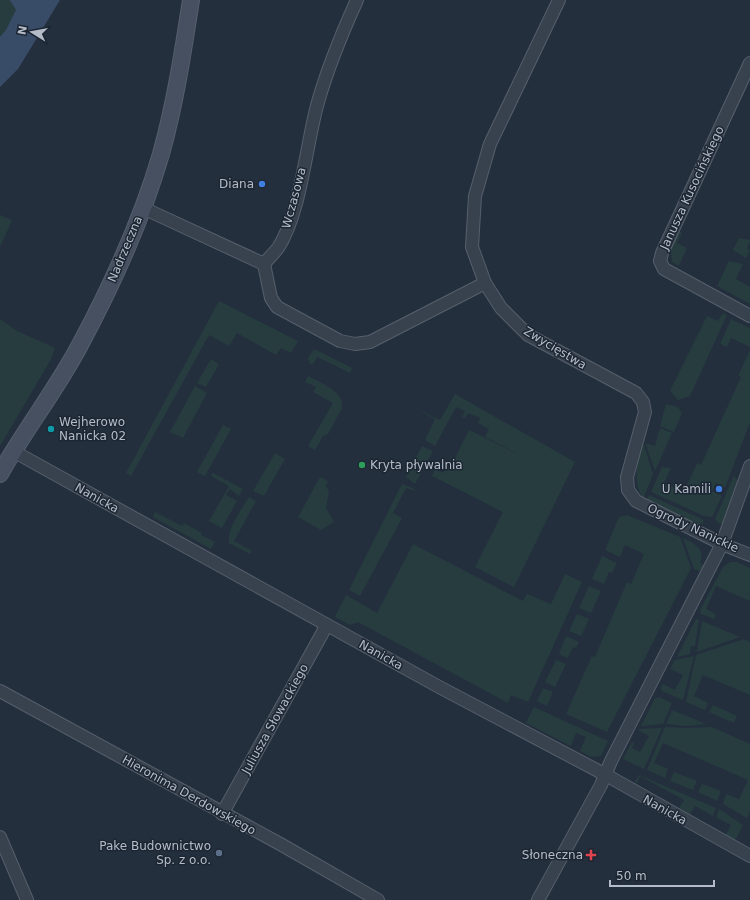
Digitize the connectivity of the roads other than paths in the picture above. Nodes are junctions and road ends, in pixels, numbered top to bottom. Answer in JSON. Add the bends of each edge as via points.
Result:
{"nodes":[{"id":1,"x":191,"y":0,"type":"edge"},
{"id":2,"x":357,"y":0,"type":"edge"},
{"id":3,"x":559,"y":0,"type":"edge"},
{"id":4,"x":750,"y":63,"type":"edge"},
{"id":5,"x":143,"y":208,"type":"junction"},
{"id":6,"x":264,"y":264,"type":"junction"},
{"id":7,"x":485,"y":283,"type":"junction"},
{"id":8,"x":750,"y":316,"type":"edge"},
{"id":9,"x":13,"y":451,"type":"junction"},
{"id":10,"x":750,"y":466,"type":"edge"},
{"id":11,"x":0,"y":474,"type":"edge"},
{"id":12,"x":636,"y":501,"type":"joint"},
{"id":13,"x":722,"y":544,"type":"junction"},
{"id":14,"x":750,"y":555,"type":"edge"},
{"id":15,"x":325,"y":624,"type":"junction"},
{"id":16,"x":0,"y":691,"type":"edge"},
{"id":17,"x":606,"y":775,"type":"junction"},
{"id":18,"x":222,"y":814,"type":"junction"},
{"id":19,"x":0,"y":836,"type":"edge"},
{"id":20,"x":750,"y":856,"type":"edge"},
{"id":21,"x":27,"y":900,"type":"edge"},
{"id":22,"x":378,"y":900,"type":"edge"},
{"id":23,"x":538,"y":900,"type":"edge"}],
"edges":[{"from":1,"to":5,"type":"main road","name":"Nadrzeczna","via":[[176,89],[161,154]]},
{"from":2,"to":6,"type":"street","name":"Wczasowa","via":[[340,37],[318,101],[287,229],[278,248]]},
{"from":3,"to":7,"type":"street","name":"Zwycięstwa","via":[[490,144],[475,196],[472,247]]},
{"from":4,"to":8,"type":"street","name":"Janusza Kusocińskiego","via":[[660,261],[664,269]]},
{"from":5,"to":6,"type":"street"},
{"from":5,"to":9,"type":"main road","name":"Nadrzeczna","via":[[81,344]]},
{"from":6,"to":7,"type":"street","via":[[271,298],[277,307],[340,341],[354,344],[370,342]]},
{"from":7,"to":12,"type":"street","name":"Zwycięstwa","via":[[501,308],[528,335],[636,393],[643,402],[645,412],[628,477],[628,490]]},
{"from":9,"to":11,"type":"main road","name":"Nadrzeczna"},
{"from":9,"to":15,"type":"street","name":"Nanicka"},
{"from":10,"to":13,"type":"street"},
{"from":12,"to":13,"type":"street","name":"Ogrody Nanickie"},
{"from":13,"to":14,"type":"street","name":"Ogrody Nanickie"},
{"from":13,"to":17,"type":"street"},
{"from":15,"to":17,"type":"street","name":"Nanicka"},
{"from":15,"to":18,"type":"street","name":"Juliusza Słowackiego","via":[[324,632]]},
{"from":16,"to":18,"type":"street","name":"Hieronima Derdowskiego"},
{"from":17,"to":20,"type":"street","name":"Nanicka"},
{"from":17,"to":23,"type":"street"},
{"from":18,"to":22,"type":"street","name":"Hieronima Derdowskiego"},
{"from":19,"to":21,"type":"street"}]}
